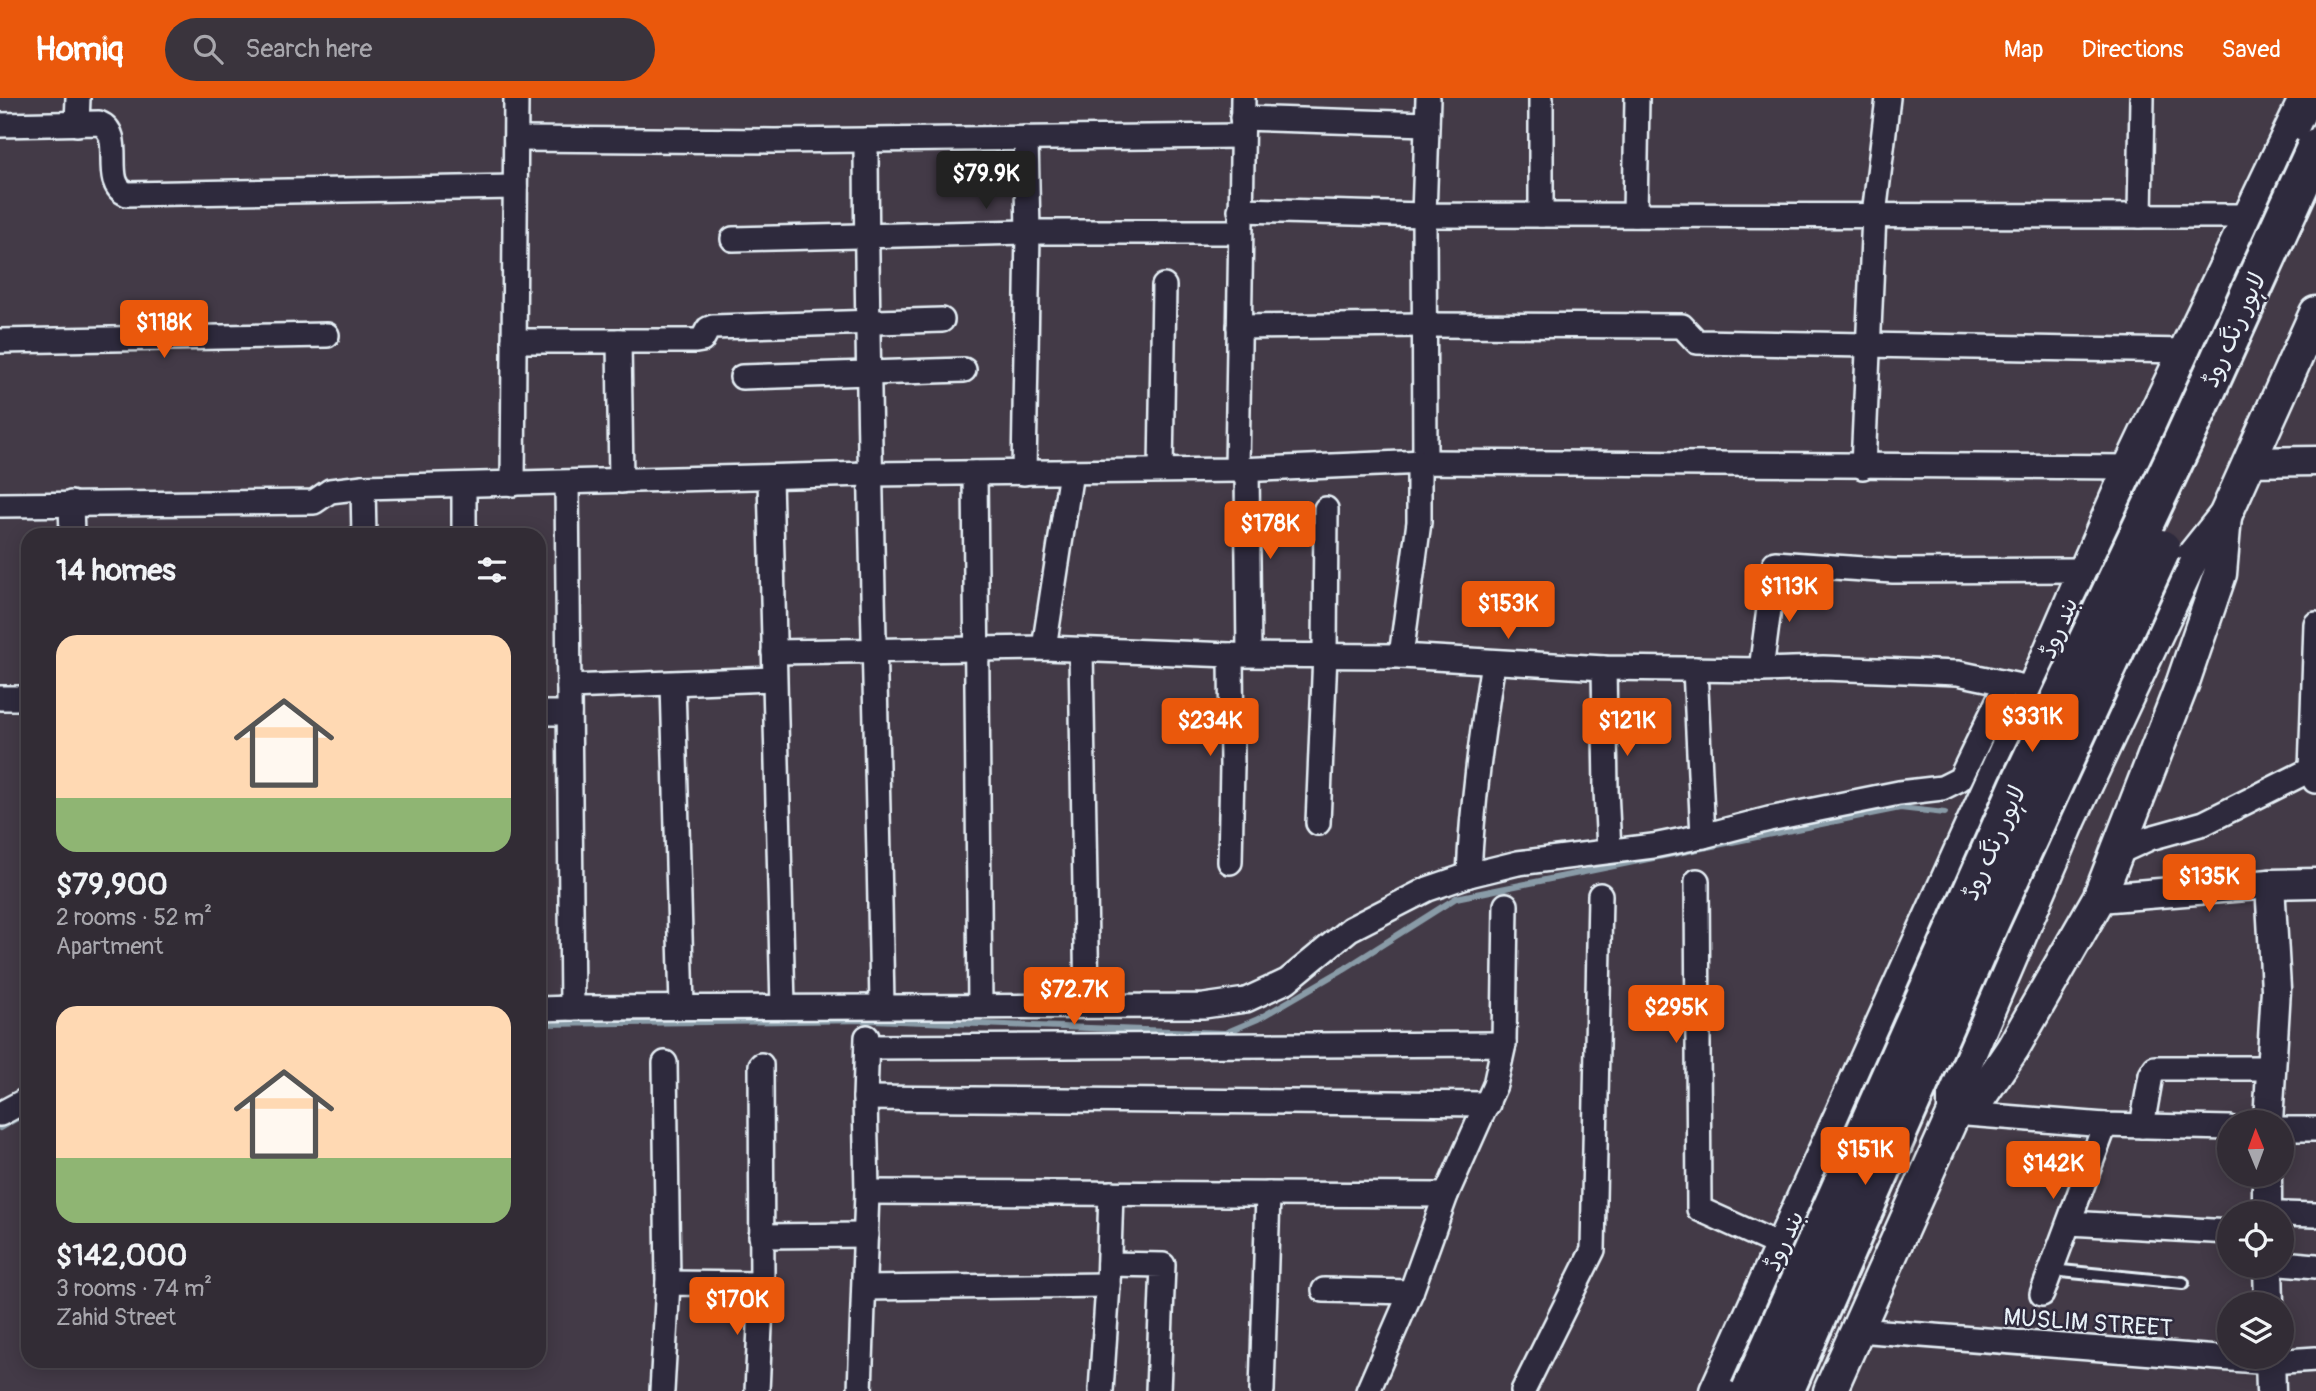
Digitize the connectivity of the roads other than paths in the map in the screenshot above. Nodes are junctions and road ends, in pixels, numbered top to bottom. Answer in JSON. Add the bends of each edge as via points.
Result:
{"nodes":[{"id":1,"x":78,"y":98,"type":"edge"},
{"id":2,"x":516,"y":98,"type":"edge"},
{"id":3,"x":1428,"y":98,"type":"edge"},
{"id":4,"x":1541,"y":98,"type":"edge"},
{"id":5,"x":1637,"y":98,"type":"edge"},
{"id":6,"x":1888,"y":98,"type":"edge"},
{"id":7,"x":2142,"y":98,"type":"edge"},
{"id":8,"x":2306,"y":98,"type":"edge"},
{"id":9,"x":1242,"y":117,"type":"edge"},
{"id":10,"x":77,"y":124,"type":"junction"},
{"id":11,"x":1427,"y":124,"type":"junction"},
{"id":12,"x":0,"y":125,"type":"edge"},
{"id":13,"x":1026,"y":138,"type":"junction"},
{"id":14,"x":516,"y":139,"type":"junction"},
{"id":15,"x":866,"y":140,"type":"junction"},
{"id":16,"x":2316,"y":148,"type":"edge"},
{"id":17,"x":516,"y":187,"type":"junction"},
{"id":18,"x":2316,"y":213,"type":"edge"},
{"id":19,"x":1424,"y":215,"type":"junction"},
{"id":20,"x":1541,"y":215,"type":"junction"},
{"id":21,"x":1635,"y":215,"type":"junction"},
{"id":22,"x":1874,"y":215,"type":"junction"},
{"id":23,"x":2140,"y":215,"type":"junction"},
{"id":24,"x":2251,"y":216,"type":"junction"},
{"id":25,"x":1240,"y":221,"type":"junction"},
{"id":26,"x":1028,"y":232,"type":"junction"},
{"id":27,"x":867,"y":235,"type":"junction"},
{"id":28,"x":733,"y":239,"type":"dead end"},
{"id":29,"x":1164,"y":286,"type":"dead end"},
{"id":30,"x":2316,"y":313,"type":"edge"},
{"id":31,"x":942,"y":320,"type":"dead end"},
{"id":32,"x":867,"y":322,"type":"junction"},
{"id":33,"x":1424,"y":325,"type":"junction"},
{"id":34,"x":1239,"y":327,"type":"junction"},
{"id":35,"x":327,"y":335,"type":"dead end"},
{"id":36,"x":0,"y":341,"type":"edge"},
{"id":37,"x":514,"y":341,"type":"junction"},
{"id":38,"x":619,"y":341,"type":"junction"},
{"id":39,"x":1867,"y":345,"type":"junction"},
{"id":40,"x":2185,"y":351,"type":"junction"},
{"id":41,"x":964,"y":370,"type":"dead end"},
{"id":42,"x":868,"y":373,"type":"junction"},
{"id":43,"x":742,"y":377,"type":"dead end"},
{"id":44,"x":2249,"y":461,"type":"junction"},
{"id":45,"x":2316,"y":461,"type":"edge"},
{"id":46,"x":1422,"y":462,"type":"junction"},
{"id":47,"x":1863,"y":467,"type":"junction"},
{"id":48,"x":2130,"y":467,"type":"junction"},
{"id":49,"x":1242,"y":469,"type":"junction"},
{"id":50,"x":1161,"y":470,"type":"junction"},
{"id":51,"x":1071,"y":472,"type":"junction"},
{"id":52,"x":975,"y":473,"type":"junction"},
{"id":53,"x":1024,"y":473,"type":"junction"},
{"id":54,"x":869,"y":474,"type":"junction"},
{"id":55,"x":770,"y":477,"type":"junction"},
{"id":56,"x":621,"y":481,"type":"junction"},
{"id":57,"x":567,"y":482,"type":"junction"},
{"id":58,"x":513,"y":484,"type":"junction"},
{"id":59,"x":464,"y":485,"type":"junction"},
{"id":60,"x":363,"y":487,"type":"junction"},
{"id":61,"x":71,"y":503,"type":"junction"},
{"id":62,"x":0,"y":505,"type":"edge"},
{"id":63,"x":1326,"y":509,"type":"dead end"},
{"id":64,"x":2225,"y":516,"type":"junction"},
{"id":65,"x":72,"y":528,"type":"edge"},
{"id":66,"x":364,"y":528,"type":"edge"},
{"id":67,"x":464,"y":528,"type":"edge"},
{"id":68,"x":2084,"y":570,"type":"junction"},
{"id":69,"x":2316,"y":624,"type":"edge"},
{"id":70,"x":1044,"y":648,"type":"junction"},
{"id":71,"x":875,"y":649,"type":"junction"},
{"id":72,"x":978,"y":649,"type":"junction"},
{"id":73,"x":1081,"y":651,"type":"junction"},
{"id":74,"x":774,"y":652,"type":"junction"},
{"id":75,"x":1240,"y":654,"type":"junction"},
{"id":76,"x":1325,"y":654,"type":"junction"},
{"id":77,"x":1401,"y":656,"type":"junction"},
{"id":78,"x":1493,"y":662,"type":"junction"},
{"id":79,"x":1604,"y":668,"type":"junction"},
{"id":80,"x":1695,"y":669,"type":"junction"},
{"id":81,"x":1762,"y":670,"type":"junction"},
{"id":82,"x":774,"y":679,"type":"junction"},
{"id":83,"x":673,"y":684,"type":"junction"},
{"id":84,"x":2020,"y":686,"type":"junction"},
{"id":85,"x":569,"y":687,"type":"junction"},
{"id":86,"x":0,"y":698,"type":"edge"},
{"id":87,"x":21,"y":698,"type":"edge"},
{"id":88,"x":546,"y":713,"type":"edge"},
{"id":89,"x":569,"y":713,"type":"junction"},
{"id":90,"x":2315,"y":773,"type":"edge"},
{"id":91,"x":1318,"y":823,"type":"dead end"},
{"id":92,"x":1703,"y":836,"type":"junction"},
{"id":93,"x":1609,"y":850,"type":"junction"},
{"id":94,"x":2115,"y":854,"type":"junction"},
{"id":95,"x":1230,"y":862,"type":"dead end"},
{"id":96,"x":1469,"y":875,"type":"junction"},
{"id":97,"x":1697,"y":881,"type":"dead end"},
{"id":98,"x":2316,"y":883,"type":"edge"},
{"id":99,"x":2270,"y":884,"type":"junction"},
{"id":100,"x":1600,"y":895,"type":"dead end"},
{"id":101,"x":2099,"y":898,"type":"junction"},
{"id":102,"x":1506,"y":905,"type":"dead end"},
{"id":103,"x":1087,"y":1005,"type":"junction"},
{"id":104,"x":882,"y":1006,"type":"junction"},
{"id":105,"x":980,"y":1006,"type":"junction"},
{"id":106,"x":682,"y":1007,"type":"junction"},
{"id":107,"x":783,"y":1007,"type":"junction"},
{"id":108,"x":572,"y":1008,"type":"junction"},
{"id":109,"x":546,"y":1009,"type":"edge"},
{"id":110,"x":1504,"y":1044,"type":"junction"},
{"id":111,"x":665,"y":1063,"type":"dead end"},
{"id":112,"x":761,"y":1065,"type":"dead end"},
{"id":113,"x":2270,"y":1068,"type":"junction"},
{"id":114,"x":865,"y":1098,"type":"junction"},
{"id":115,"x":21,"y":1103,"type":"edge"},
{"id":116,"x":1488,"y":1104,"type":"junction"},
{"id":117,"x":2269,"y":1110,"type":"edge"},
{"id":118,"x":1954,"y":1113,"type":"junction"},
{"id":119,"x":0,"y":1114,"type":"edge"},
{"id":120,"x":2105,"y":1125,"type":"junction"},
{"id":121,"x":2142,"y":1126,"type":"junction"},
{"id":122,"x":2217,"y":1128,"type":"edge"},
{"id":123,"x":2294,"y":1129,"type":"edge"},
{"id":124,"x":2316,"y":1129,"type":"edge"},
{"id":125,"x":1830,"y":1143,"type":"junction"},
{"id":126,"x":1922,"y":1186,"type":"junction"},
{"id":127,"x":867,"y":1192,"type":"junction"},
{"id":128,"x":1111,"y":1193,"type":"junction"},
{"id":129,"x":1268,"y":1194,"type":"junction"},
{"id":130,"x":1446,"y":1195,"type":"junction"},
{"id":131,"x":2294,"y":1215,"type":"edge"},
{"id":132,"x":2316,"y":1216,"type":"edge"},
{"id":133,"x":2069,"y":1223,"type":"junction"},
{"id":134,"x":2217,"y":1231,"type":"edge"},
{"id":135,"x":866,"y":1235,"type":"junction"},
{"id":136,"x":761,"y":1236,"type":"junction"},
{"id":137,"x":1781,"y":1246,"type":"junction"},
{"id":138,"x":2294,"y":1264,"type":"edge"},
{"id":139,"x":2316,"y":1266,"type":"edge"},
{"id":140,"x":2051,"y":1270,"type":"junction"},
{"id":141,"x":1108,"y":1274,"type":"junction"},
{"id":142,"x":668,"y":1283,"type":"junction"},
{"id":143,"x":2183,"y":1283,"type":"dead end"},
{"id":144,"x":762,"y":1284,"type":"junction"},
{"id":145,"x":865,"y":1287,"type":"junction"},
{"id":146,"x":1324,"y":1290,"type":"dead end"},
{"id":147,"x":1411,"y":1292,"type":"junction"},
{"id":148,"x":2042,"y":1294,"type":"dead end"},
{"id":149,"x":1857,"y":1330,"type":"junction"},
{"id":150,"x":2217,"y":1355,"type":"edge"},
{"id":151,"x":2294,"y":1359,"type":"edge"},
{"id":152,"x":2316,"y":1359,"type":"edge"},
{"id":153,"x":2270,"y":1369,"type":"edge"},
{"id":154,"x":662,"y":1391,"type":"edge"},
{"id":155,"x":757,"y":1391,"type":"edge"},
{"id":156,"x":860,"y":1391,"type":"edge"},
{"id":157,"x":1101,"y":1391,"type":"edge"},
{"id":158,"x":1158,"y":1391,"type":"edge"},
{"id":159,"x":1262,"y":1391,"type":"edge"},
{"id":160,"x":1368,"y":1391,"type":"edge"},
{"id":161,"x":1523,"y":1391,"type":"edge"},
{"id":162,"x":1716,"y":1391,"type":"edge"},
{"id":163,"x":1751,"y":1391,"type":"edge"},
{"id":164,"x":1784,"y":1391,"type":"edge"},
{"id":165,"x":1830,"y":1391,"type":"edge"},
{"id":166,"x":2271,"y":1391,"type":"edge"}],
"edges":[{"from":1,"to":10,"type":"street"},
{"from":2,"to":14,"type":"street"},
{"from":3,"to":11,"type":"street"},
{"from":4,"to":20,"type":"street"},
{"from":5,"to":21,"type":"street"},
{"from":6,"to":22,"type":"street"},
{"from":7,"to":23,"type":"street"},
{"from":8,"to":24,"type":"main road","name":"بند روڈ"},
{"from":9,"to":11,"type":"street"},
{"from":9,"to":13,"type":"street"},
{"from":9,"to":25,"type":"street"},
{"from":10,"to":12,"type":"street"},
{"from":10,"to":17,"type":"street","via":[[99,123],[111,133],[115,184],[127,194]]},
{"from":11,"to":19,"type":"street"},
{"from":13,"to":15,"type":"street"},
{"from":13,"to":26,"type":"street"},
{"from":14,"to":15,"type":"street"},
{"from":14,"to":17,"type":"street"},
{"from":15,"to":27,"type":"street"},
{"from":16,"to":163,"type":"highway","name":"لاہور رنگ روڈ","bridge":true,"via":[[2013,800]]},
{"from":17,"to":37,"type":"street"},
{"from":18,"to":164,"type":"highway","name":"لاہور رنگ روڈ","bridge":true,"via":[[1990,921]]},
{"from":19,"to":20,"type":"street"},
{"from":19,"to":25,"type":"street"},
{"from":19,"to":33,"type":"street"},
{"from":20,"to":21,"type":"street"},
{"from":21,"to":22,"type":"street"},
{"from":22,"to":23,"type":"street"},
{"from":22,"to":39,"type":"street"},
{"from":23,"to":24,"type":"street"},
{"from":24,"to":40,"type":"main road","name":"بند روڈ"},
{"from":25,"to":26,"type":"street"},
{"from":25,"to":34,"type":"street"},
{"from":26,"to":27,"type":"street"},
{"from":26,"to":53,"type":"street"},
{"from":27,"to":28,"type":"street"},
{"from":27,"to":32,"type":"street"},
{"from":29,"to":50,"type":"street"},
{"from":30,"to":44,"type":"main road"},
{"from":31,"to":32,"type":"street"},
{"from":32,"to":38,"type":"street","via":[[713,327],[696,341]]},
{"from":32,"to":42,"type":"street"},
{"from":33,"to":34,"type":"street"},
{"from":33,"to":39,"type":"street","via":[[1682,326],[1697,342]]},
{"from":33,"to":46,"type":"street"},
{"from":34,"to":49,"type":"street"},
{"from":35,"to":36,"type":"street"},
{"from":37,"to":38,"type":"street"},
{"from":37,"to":58,"type":"street"},
{"from":38,"to":56,"type":"street"},
{"from":39,"to":40,"type":"street"},
{"from":39,"to":47,"type":"street"},
{"from":40,"to":48,"type":"main road","name":"بند روڈ"},
{"from":41,"to":42,"type":"street"},
{"from":42,"to":43,"type":"street"},
{"from":42,"to":54,"type":"street"},
{"from":44,"to":45,"type":"street"},
{"from":44,"to":64,"type":"main road"},
{"from":46,"to":47,"type":"street"},
{"from":46,"to":49,"type":"street"},
{"from":46,"to":77,"type":"street"},
{"from":47,"to":48,"type":"street"},
{"from":48,"to":68,"type":"main road","name":"بند روڈ"},
{"from":49,"to":50,"type":"street"},
{"from":49,"to":75,"type":"street"},
{"from":50,"to":51,"type":"street"},
{"from":51,"to":53,"type":"street"},
{"from":51,"to":70,"type":"street"},
{"from":52,"to":53,"type":"street"},
{"from":52,"to":54,"type":"street"},
{"from":52,"to":72,"type":"street"},
{"from":54,"to":55,"type":"street"},
{"from":54,"to":71,"type":"street"},
{"from":55,"to":56,"type":"street"},
{"from":55,"to":74,"type":"street"},
{"from":56,"to":57,"type":"street"},
{"from":57,"to":58,"type":"street"},
{"from":57,"to":85,"type":"street"},
{"from":58,"to":59,"type":"street"},
{"from":59,"to":60,"type":"street"},
{"from":59,"to":67,"type":"street"},
{"from":60,"to":61,"type":"street","via":[[330,491],[314,502]]},
{"from":60,"to":66,"type":"street"},
{"from":61,"to":62,"type":"street"},
{"from":61,"to":65,"type":"street"},
{"from":63,"to":76,"type":"street"},
{"from":64,"to":94,"type":"main road","via":[[2220,574]]},
{"from":64,"to":118,"type":"main road","via":[[2193,556],[2070,819],[1954,1090]]},
{"from":68,"to":81,"type":"street","via":[[1893,571],[1775,563]]},
{"from":68,"to":84,"type":"main road","name":"بند روڈ"},
{"from":69,"to":90,"type":"street"},
{"from":70,"to":72,"type":"street"},
{"from":70,"to":73,"type":"street"},
{"from":71,"to":72,"type":"street"},
{"from":71,"to":74,"type":"street"},
{"from":71,"to":104,"type":"street"},
{"from":72,"to":105,"type":"street"},
{"from":73,"to":75,"type":"street"},
{"from":73,"to":103,"type":"street"},
{"from":74,"to":82,"type":"street"},
{"from":75,"to":76,"type":"street"},
{"from":75,"to":95,"type":"street"},
{"from":76,"to":77,"type":"street"},
{"from":76,"to":91,"type":"street"},
{"from":77,"to":78,"type":"street"},
{"from":78,"to":79,"type":"street"},
{"from":78,"to":96,"type":"street","via":[[1475,785]]},
{"from":79,"to":80,"type":"street"},
{"from":79,"to":93,"type":"street"},
{"from":80,"to":81,"type":"street"},
{"from":80,"to":92,"type":"street"},
{"from":81,"to":84,"type":"street","via":[[1958,673]]},
{"from":82,"to":83,"type":"street"},
{"from":82,"to":107,"type":"street"},
{"from":83,"to":85,"type":"street"},
{"from":83,"to":106,"type":"street"},
{"from":84,"to":92,"type":"street","via":[[1961,779],[1942,788],[1769,819]]},
{"from":84,"to":125,"type":"main road","name":"بند روڈ"},
{"from":85,"to":89,"type":"street"},
{"from":86,"to":87,"type":"street"},
{"from":88,"to":89,"type":"street"},
{"from":89,"to":108,"type":"street"},
{"from":90,"to":94,"type":"street","via":[[2204,823],[2150,838]]},
{"from":92,"to":93,"type":"street"},
{"from":93,"to":96,"type":"street"},
{"from":94,"to":101,"type":"main road"},
{"from":96,"to":103,"type":"street","via":[[1428,889],[1350,929],[1287,981],[1246,1000],[1204,1006]]},
{"from":97,"to":137,"type":"street","via":[[1699,1209]]},
{"from":98,"to":99,"type":"street"},
{"from":99,"to":101,"type":"street"},
{"from":99,"to":113,"type":"street","via":[[2276,989]]},
{"from":100,"to":161,"type":"street","via":[[1593,1250]]},
{"from":101,"to":118,"type":"main road","via":[[1977,1101]]},
{"from":102,"to":110,"type":"street"},
{"from":103,"to":105,"type":"street"},
{"from":104,"to":105,"type":"street"},
{"from":104,"to":107,"type":"street"},
{"from":106,"to":107,"type":"street"},
{"from":106,"to":108,"type":"street"},
{"from":108,"to":109,"type":"street"},
{"from":110,"to":114,"type":"street","via":[[867,1042]]},
{"from":110,"to":116,"type":"street"},
{"from":111,"to":142,"type":"street"},
{"from":112,"to":136,"type":"street"},
{"from":113,"to":117,"type":"street"},
{"from":113,"to":121,"type":"street","via":[[2155,1068]]},
{"from":114,"to":116,"type":"street"},
{"from":114,"to":127,"type":"street"},
{"from":115,"to":119,"type":"street"},
{"from":116,"to":130,"type":"street"},
{"from":118,"to":120,"type":"street"},
{"from":118,"to":126,"type":"main road"},
{"from":120,"to":121,"type":"street"},
{"from":120,"to":133,"type":"street"},
{"from":121,"to":122,"type":"street"},
{"from":123,"to":124,"type":"street"},
{"from":125,"to":126,"type":"street"},
{"from":125,"to":137,"type":"main road","name":"بند روڈ"},
{"from":126,"to":149,"type":"main road"},
{"from":127,"to":128,"type":"street"},
{"from":127,"to":135,"type":"street"},
{"from":128,"to":129,"type":"street"},
{"from":128,"to":141,"type":"street"},
{"from":129,"to":130,"type":"street"},
{"from":129,"to":159,"type":"street"},
{"from":130,"to":147,"type":"street"},
{"from":131,"to":132,"type":"street"},
{"from":133,"to":134,"type":"street"},
{"from":133,"to":140,"type":"street"},
{"from":135,"to":136,"type":"street"},
{"from":135,"to":145,"type":"street"},
{"from":136,"to":144,"type":"street"},
{"from":137,"to":162,"type":"main road","name":"بند روڈ"},
{"from":138,"to":139,"type":"street"},
{"from":140,"to":143,"type":"lane"},
{"from":140,"to":148,"type":"street"},
{"from":141,"to":145,"type":"street"},
{"from":141,"to":157,"type":"street"},
{"from":141,"to":158,"type":"street","via":[[1163,1265]]},
{"from":142,"to":144,"type":"street"},
{"from":142,"to":154,"type":"street"},
{"from":144,"to":155,"type":"street"},
{"from":145,"to":156,"type":"street"},
{"from":146,"to":147,"type":"street"},
{"from":147,"to":160,"type":"street"},
{"from":149,"to":150,"type":"street","name":"MUSLIM STREET"},
{"from":149,"to":165,"type":"main road"},
{"from":151,"to":152,"type":"street","name":"MUSLIM STREET"},
{"from":153,"to":166,"type":"street"}]}
